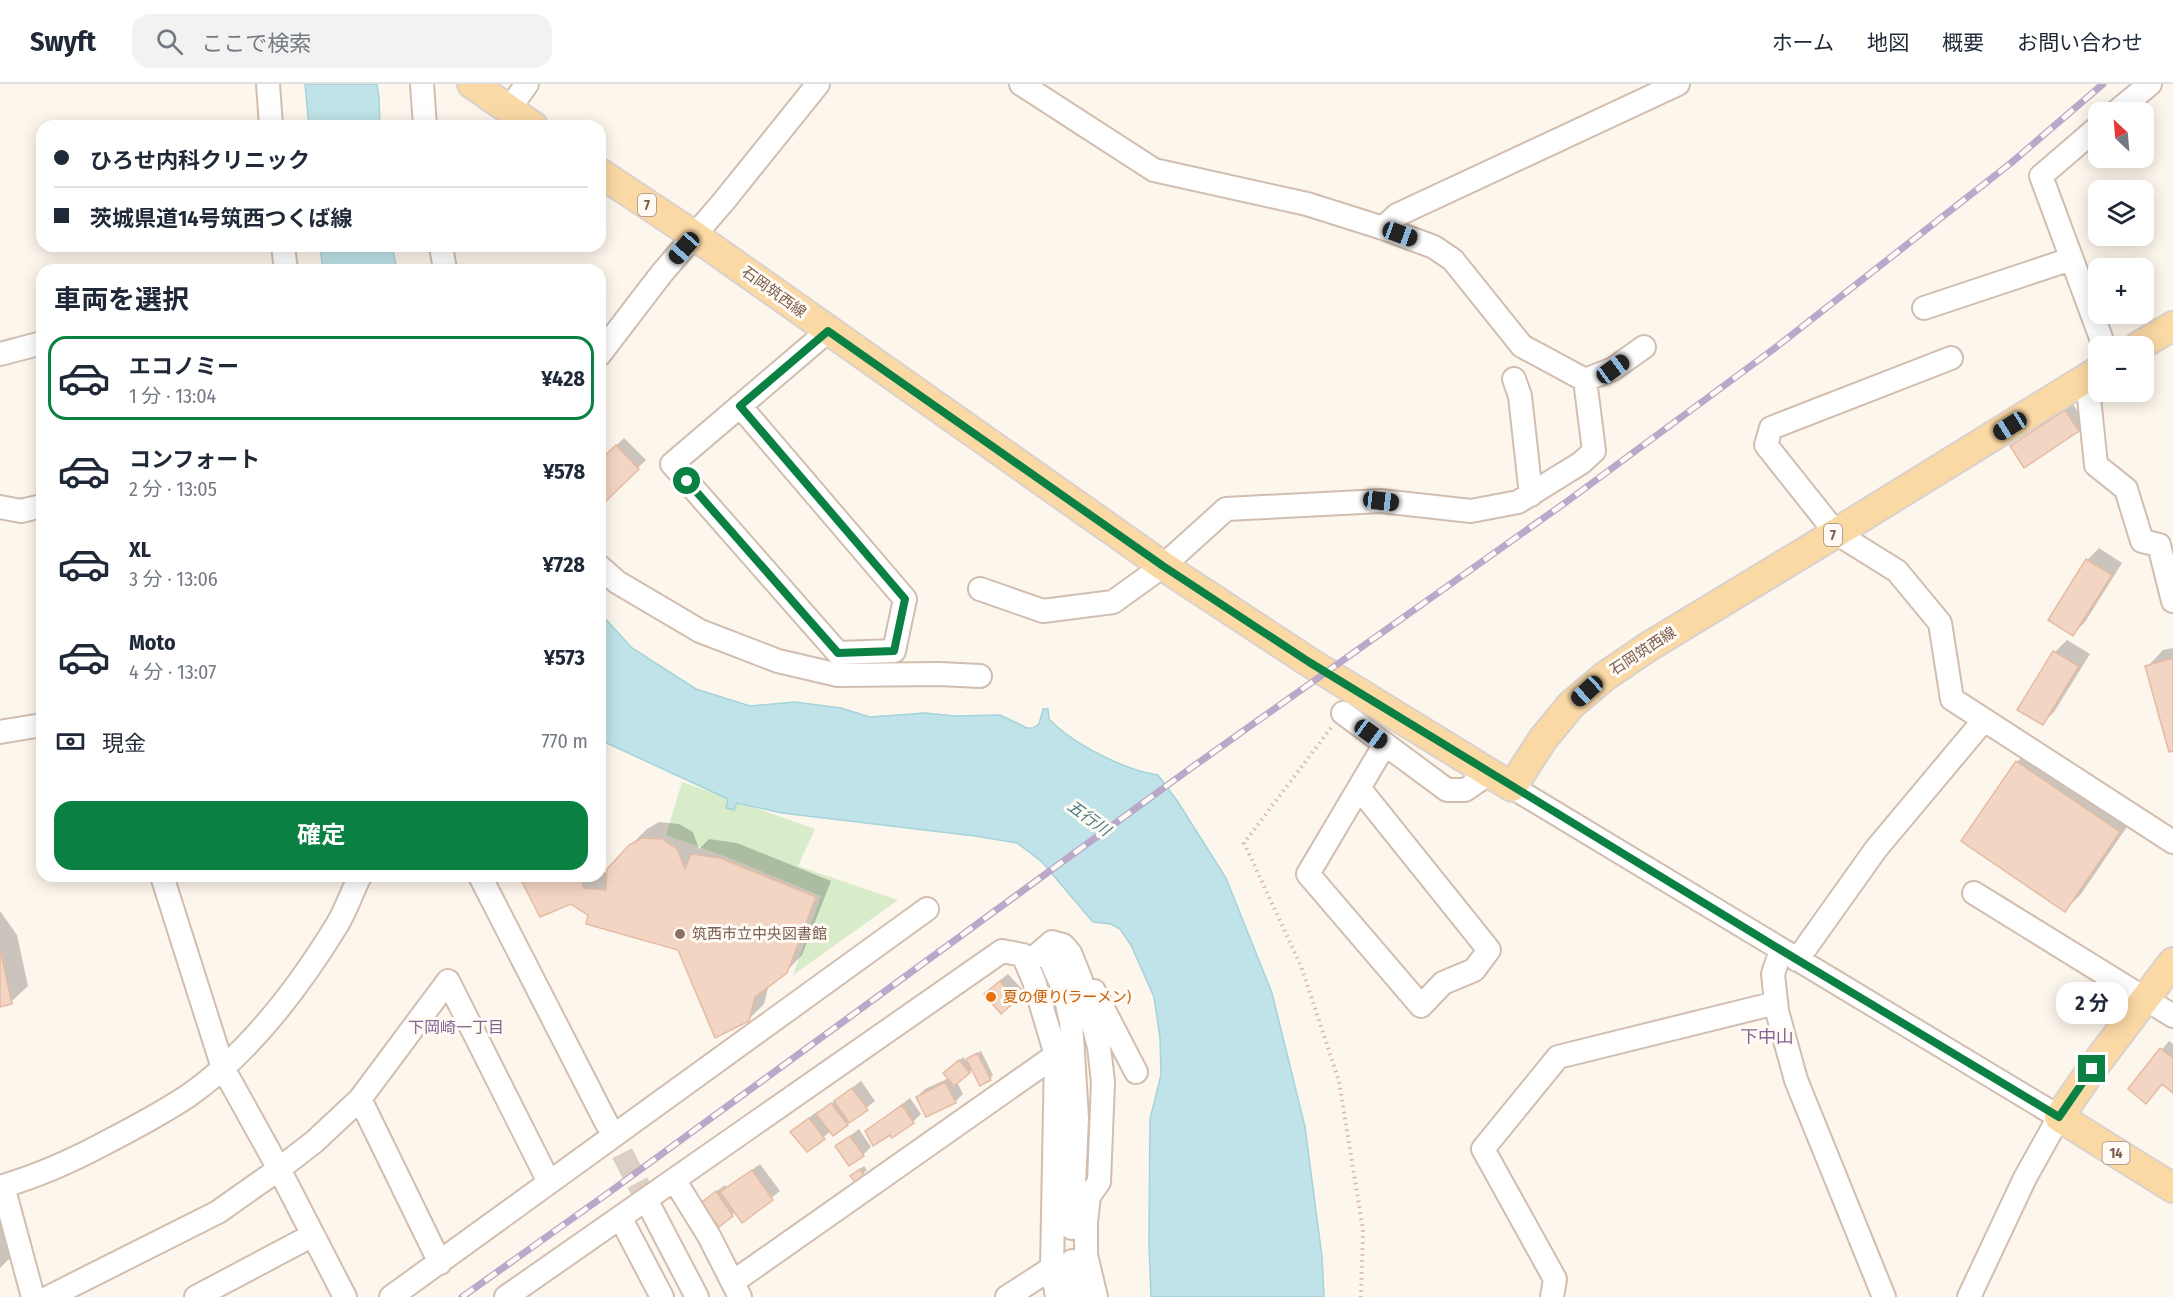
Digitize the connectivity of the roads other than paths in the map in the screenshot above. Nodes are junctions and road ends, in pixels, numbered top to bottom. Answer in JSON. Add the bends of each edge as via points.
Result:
{"nodes":[{"id":1,"x":268,"y":84,"type":"edge"},
{"id":2,"x":422,"y":84,"type":"edge"},
{"id":3,"x":472,"y":84,"type":"edge"},
{"id":4,"x":527,"y":84,"type":"edge"},
{"id":5,"x":818,"y":84,"type":"edge"},
{"id":6,"x":1020,"y":84,"type":"edge"},
{"id":7,"x":1678,"y":84,"type":"edge"},
{"id":8,"x":2150,"y":84,"type":"edge"},
{"id":9,"x":2128,"y":102,"type":"edge"},
{"id":10,"x":509,"y":109,"type":"junction"},
{"id":11,"x":270,"y":120,"type":"edge"},
{"id":12,"x":425,"y":120,"type":"edge"},
{"id":13,"x":525,"y":120,"type":"edge"},
{"id":14,"x":2088,"y":136,"type":"edge"},
{"id":15,"x":606,"y":177,"type":"edge"},
{"id":16,"x":1383,"y":228,"type":"junction"},
{"id":17,"x":695,"y":236,"type":"junction"},
{"id":18,"x":2071,"y":259,"type":"junction"},
{"id":19,"x":1923,"y":308,"type":"dead end"},
{"id":20,"x":2173,"y":326,"type":"edge"},
{"id":21,"x":828,"y":331,"type":"junction"},
{"id":22,"x":2100,"y":336,"type":"edge"},
{"id":23,"x":2154,"y":337,"type":"edge"},
{"id":24,"x":36,"y":345,"type":"edge"},
{"id":25,"x":606,"y":346,"type":"edge"},
{"id":26,"x":1644,"y":347,"type":"dead end"},
{"id":27,"x":0,"y":354,"type":"edge"},
{"id":28,"x":1951,"y":358,"type":"dead end"},
{"id":29,"x":2088,"y":377,"type":"edge"},
{"id":30,"x":1514,"y":379,"type":"dead end"},
{"id":31,"x":1585,"y":380,"type":"junction"},
{"id":32,"x":2094,"y":402,"type":"edge"},
{"id":33,"x":740,"y":406,"type":"junction"},
{"id":34,"x":1531,"y":495,"type":"junction"},
{"id":35,"x":0,"y":507,"type":"edge"},
{"id":36,"x":36,"y":507,"type":"edge"},
{"id":37,"x":1836,"y":533,"type":"junction"},
{"id":38,"x":1163,"y":566,"type":"junction"},
{"id":39,"x":606,"y":572,"type":"edge"},
{"id":40,"x":980,"y":589,"type":"dead end"},
{"id":41,"x":2173,"y":601,"type":"edge"},
{"id":42,"x":980,"y":676,"type":"dead end"},
{"id":43,"x":1343,"y":713,"type":"road end"},
{"id":44,"x":1984,"y":720,"type":"junction"},
{"id":45,"x":36,"y":726,"type":"edge"},
{"id":46,"x":0,"y":732,"type":"edge"},
{"id":47,"x":1385,"y":744,"type":"junction"},
{"id":48,"x":1501,"y":780,"type":"junction"},
{"id":49,"x":1359,"y":788,"type":"junction"},
{"id":50,"x":2173,"y":842,"type":"edge"},
{"id":51,"x":164,"y":882,"type":"edge"},
{"id":52,"x":357,"y":882,"type":"edge"},
{"id":53,"x":483,"y":882,"type":"edge"},
{"id":54,"x":1974,"y":893,"type":"dead end"},
{"id":55,"x":927,"y":909,"type":"dead end"},
{"id":56,"x":1048,"y":955,"type":"dead end"},
{"id":57,"x":1789,"y":955,"type":"junction"},
{"id":58,"x":1073,"y":960,"type":"junction"},
{"id":59,"x":2173,"y":962,"type":"edge"},
{"id":60,"x":1027,"y":964,"type":"junction"},
{"id":61,"x":2145,"y":999,"type":"junction"},
{"id":62,"x":1776,"y":1003,"type":"junction"},
{"id":63,"x":2173,"y":1016,"type":"edge"},
{"id":64,"x":1056,"y":1055,"type":"junction"},
{"id":65,"x":223,"y":1068,"type":"junction"},
{"id":66,"x":1136,"y":1072,"type":"dead end"},
{"id":67,"x":360,"y":1099,"type":"junction"},
{"id":68,"x":2059,"y":1117,"type":"junction"},
{"id":69,"x":607,"y":1124,"type":"tunnel mouth"},
{"id":70,"x":279,"y":1169,"type":"junction"},
{"id":71,"x":675,"y":1181,"type":"junction"},
{"id":72,"x":549,"y":1182,"type":"junction"},
{"id":73,"x":2,"y":1187,"type":"edge"},
{"id":74,"x":2173,"y":1188,"type":"edge"},
{"id":75,"x":651,"y":1209,"type":"tunnel mouth"},
{"id":76,"x":621,"y":1219,"type":"junction"},
{"id":77,"x":313,"y":1234,"type":"junction"},
{"id":78,"x":1067,"y":1256,"type":"junction"},
{"id":79,"x":440,"y":1263,"type":"junction"},
{"id":80,"x":737,"y":1290,"type":"edge"},
{"id":81,"x":516,"y":1294,"type":"edge"},
{"id":82,"x":33,"y":1297,"type":"edge"},
{"id":83,"x":49,"y":1297,"type":"edge"},
{"id":84,"x":196,"y":1297,"type":"edge"},
{"id":85,"x":345,"y":1297,"type":"edge"},
{"id":86,"x":391,"y":1297,"type":"edge"},
{"id":87,"x":662,"y":1297,"type":"edge"},
{"id":88,"x":697,"y":1297,"type":"edge"},
{"id":89,"x":1007,"y":1297,"type":"edge"},
{"id":90,"x":1057,"y":1297,"type":"edge"},
{"id":91,"x":1078,"y":1297,"type":"edge"},
{"id":92,"x":1096,"y":1297,"type":"edge"},
{"id":93,"x":1552,"y":1297,"type":"edge"},
{"id":94,"x":1884,"y":1297,"type":"edge"},
{"id":95,"x":1969,"y":1297,"type":"edge"}],
"edges":[{"from":1,"to":11,"type":"street"},
{"from":2,"to":12,"type":"street"},
{"from":3,"to":10,"type":"main road"},
{"from":4,"to":10,"type":"street"},
{"from":5,"to":17,"type":"street"},
{"from":6,"to":16,"type":"street","via":[[1154,170],[1307,204]]},
{"from":7,"to":16,"type":"street","via":[[1398,215]]},
{"from":8,"to":9,"type":"street"},
{"from":10,"to":13,"type":"main road"},
{"from":14,"to":18,"type":"street","via":[[2041,176]]},
{"from":15,"to":17,"type":"main road","name":"石岡筑西線","number":"7"},
{"from":16,"to":31,"type":"street","via":[[1434,247],[1453,260],[1522,346]]},
{"from":17,"to":21,"type":"main road","name":"石岡筑西線","number":"7"},
{"from":17,"to":25,"type":"street"},
{"from":18,"to":19,"type":"street"},
{"from":18,"to":22,"type":"street"},
{"from":20,"to":23,"type":"main road"},
{"from":21,"to":33,"type":"street"},
{"from":21,"to":38,"type":"main road","name":"石岡筑西線","number":"7"},
{"from":24,"to":27,"type":"street"},
{"from":26,"to":31,"type":"street","via":[[1613,369]]},
{"from":28,"to":37,"type":"street","via":[[1771,428],[1766,445]]},
{"from":29,"to":37,"type":"main road","name":"石岡筑西線","number":"7"},
{"from":30,"to":34,"type":"street","via":[[1520,396]]},
{"from":31,"to":34,"type":"street","via":[[1594,451]]},
{"from":32,"to":41,"type":"street","via":[[2096,465],[2126,489],[2142,541],[2159,545]]},
{"from":33,"to":33,"type":"street","via":[[672,464],[838,653],[894,651],[905,599]]},
{"from":34,"to":38,"type":"street","via":[[1518,502],[1471,511],[1381,501],[1226,509]]},
{"from":35,"to":36,"type":"street","via":[[21,511]]},
{"from":37,"to":44,"type":"street","via":[[1897,571],[1940,623],[1952,699]]},
{"from":37,"to":48,"type":"main road","name":"石岡筑西線","number":"7","via":[[1648,646],[1604,677],[1571,705]]},
{"from":38,"to":40,"type":"street","via":[[1113,602],[1042,610]]},
{"from":38,"to":48,"type":"main road","name":"石岡筑西線","number":"7","via":[[1319,669]]},
{"from":39,"to":42,"type":"street","via":[[700,631],[778,661],[838,675]]},
{"from":43,"to":47,"type":"street"},
{"from":44,"to":50,"type":"street"},
{"from":44,"to":57,"type":"street"},
{"from":45,"to":46,"type":"street"},
{"from":47,"to":48,"type":"street","via":[[1447,790],[1465,790]]},
{"from":47,"to":49,"type":"street"},
{"from":48,"to":57,"type":"street"},
{"from":49,"to":49,"type":"street","via":[[1308,874],[1420,1006],[1443,983],[1474,970],[1490,950]]},
{"from":51,"to":65,"type":"street"},
{"from":52,"to":65,"type":"street","via":[[338,924],[308,968],[272,1017]]},
{"from":53,"to":69,"type":"street"},
{"from":54,"to":61,"type":"street"},
{"from":55,"to":72,"type":"street"},
{"from":56,"to":78,"type":"street","via":[[1064,990],[1073,1042],[1077,1118]]},
{"from":57,"to":62,"type":"street","via":[[1773,974]]},
{"from":57,"to":68,"type":"street"},
{"from":58,"to":60,"type":"street","via":[[1063,945],[1052,942]]},
{"from":58,"to":66,"type":"street"},
{"from":58,"to":78,"type":"street","via":[[1099,1047],[1103,1082],[1099,1182],[1089,1197],[1086,1222]]},
{"from":59,"to":61,"type":"main road"},
{"from":60,"to":64,"type":"street"},
{"from":60,"to":71,"type":"street","via":[[1023,955],[1002,951]]},
{"from":61,"to":63,"type":"street"},
{"from":61,"to":68,"type":"main road"},
{"from":62,"to":93,"type":"street","via":[[1558,1057],[1483,1149],[1555,1279]]},
{"from":62,"to":94,"type":"street","via":[[1796,1080]]},
{"from":64,"to":78,"type":"street"},
{"from":64,"to":80,"type":"street"},
{"from":65,"to":70,"type":"street"},
{"from":65,"to":73,"type":"street","via":[[150,1120],[82,1155]]},
{"from":67,"to":70,"type":"street"},
{"from":67,"to":72,"type":"street","via":[[448,981]]},
{"from":67,"to":79,"type":"street"},
{"from":68,"to":74,"type":"main road","number":"14"},
{"from":68,"to":95,"type":"street","via":[[2029,1170]]},
{"from":70,"to":77,"type":"street"},
{"from":70,"to":83,"type":"street","via":[[218,1212]]},
{"from":71,"to":76,"type":"street"},
{"from":71,"to":80,"type":"street"},
{"from":72,"to":79,"type":"street"},
{"from":73,"to":82,"type":"street"},
{"from":75,"to":88,"type":"street"},
{"from":76,"to":81,"type":"street"},
{"from":76,"to":87,"type":"street"},
{"from":77,"to":84,"type":"street"},
{"from":77,"to":85,"type":"street"},
{"from":78,"to":89,"type":"street"},
{"from":78,"to":90,"type":"street"},
{"from":78,"to":91,"type":"street"},
{"from":78,"to":92,"type":"street"},
{"from":79,"to":86,"type":"street"}]}
